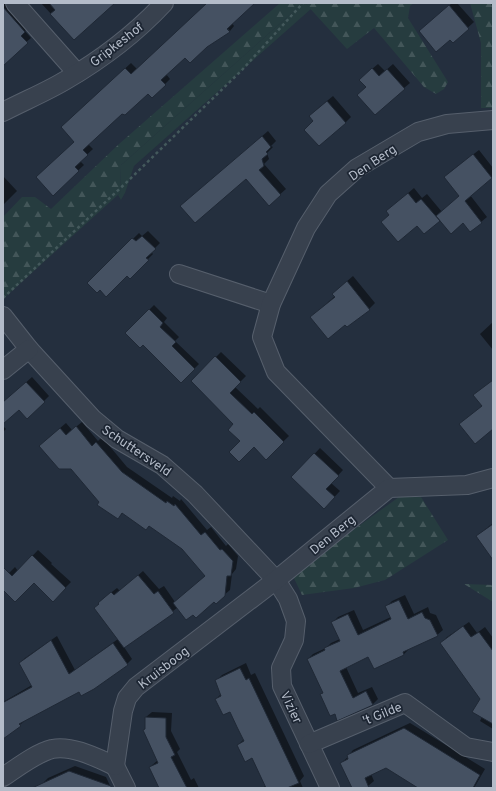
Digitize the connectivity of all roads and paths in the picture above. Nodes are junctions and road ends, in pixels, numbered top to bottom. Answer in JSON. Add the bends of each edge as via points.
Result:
{"nodes":[{"id":1,"x":14,"y":3,"type":"edge"},
{"id":2,"x":303,"y":3,"type":"edge"},
{"id":3,"x":155,"y":6,"type":"edge"},
{"id":4,"x":77,"y":73,"type":"junction"},
{"id":5,"x":3,"y":112,"type":"edge"},
{"id":6,"x":493,"y":120,"type":"edge"},
{"id":7,"x":179,"y":274,"type":"dead end"},
{"id":8,"x":3,"y":298,"type":"edge"},
{"id":9,"x":271,"y":304,"type":"junction"},
{"id":10,"x":3,"y":316,"type":"edge"},
{"id":11,"x":29,"y":349,"type":"junction"},
{"id":12,"x":3,"y":370,"type":"edge"},
{"id":13,"x":493,"y":478,"type":"edge"},
{"id":14,"x":388,"y":488,"type":"junction"},
{"id":15,"x":276,"y":580,"type":"junction"},
{"id":16,"x":309,"y":744,"type":"junction"},
{"id":17,"x":493,"y":752,"type":"edge"},
{"id":18,"x":115,"y":766,"type":"junction"},
{"id":19,"x":3,"y":777,"type":"edge"},
{"id":20,"x":126,"y":788,"type":"edge"},
{"id":21,"x":330,"y":788,"type":"edge"}],
"edges":[{"from":1,"to":4,"type":"street","name":"Gripkeshof"},
{"from":2,"to":8,"type":"path","via":[[231,82]]},
{"from":3,"to":4,"type":"street","name":"Gripkeshof","via":[[110,52]]},
{"from":4,"to":5,"type":"street","name":"Gripkeshof"},
{"from":6,"to":9,"type":"street","name":"Den Berg","via":[[447,124],[418,132],[357,168],[328,194],[306,228]]},
{"from":7,"to":9,"type":"street"},
{"from":9,"to":14,"type":"street","name":"Den Berg","via":[[262,337],[276,372]]},
{"from":10,"to":11,"type":"street","name":"Schuttersveld"},
{"from":11,"to":12,"type":"street"},
{"from":11,"to":15,"type":"street","name":"Schuttersveld","via":[[94,419],[117,439],[162,465],[196,494]]},
{"from":13,"to":14,"type":"street","via":[[467,485]]},
{"from":14,"to":15,"type":"street","name":"Den Berg"},
{"from":15,"to":16,"type":"street","name":"Vizier","via":[[288,599],[296,621],[294,640],[281,668],[282,686]]},
{"from":15,"to":18,"type":"street","name":"Kruisboog","via":[[136,687],[127,698],[123,711]]},
{"from":16,"to":17,"type":"street","name":"'t Gilde","via":[[405,703],[466,747]]},
{"from":16,"to":21,"type":"street","name":"Vizier"},
{"from":18,"to":19,"type":"street","via":[[82,752],[53,749]]},
{"from":18,"to":20,"type":"street"}]}
